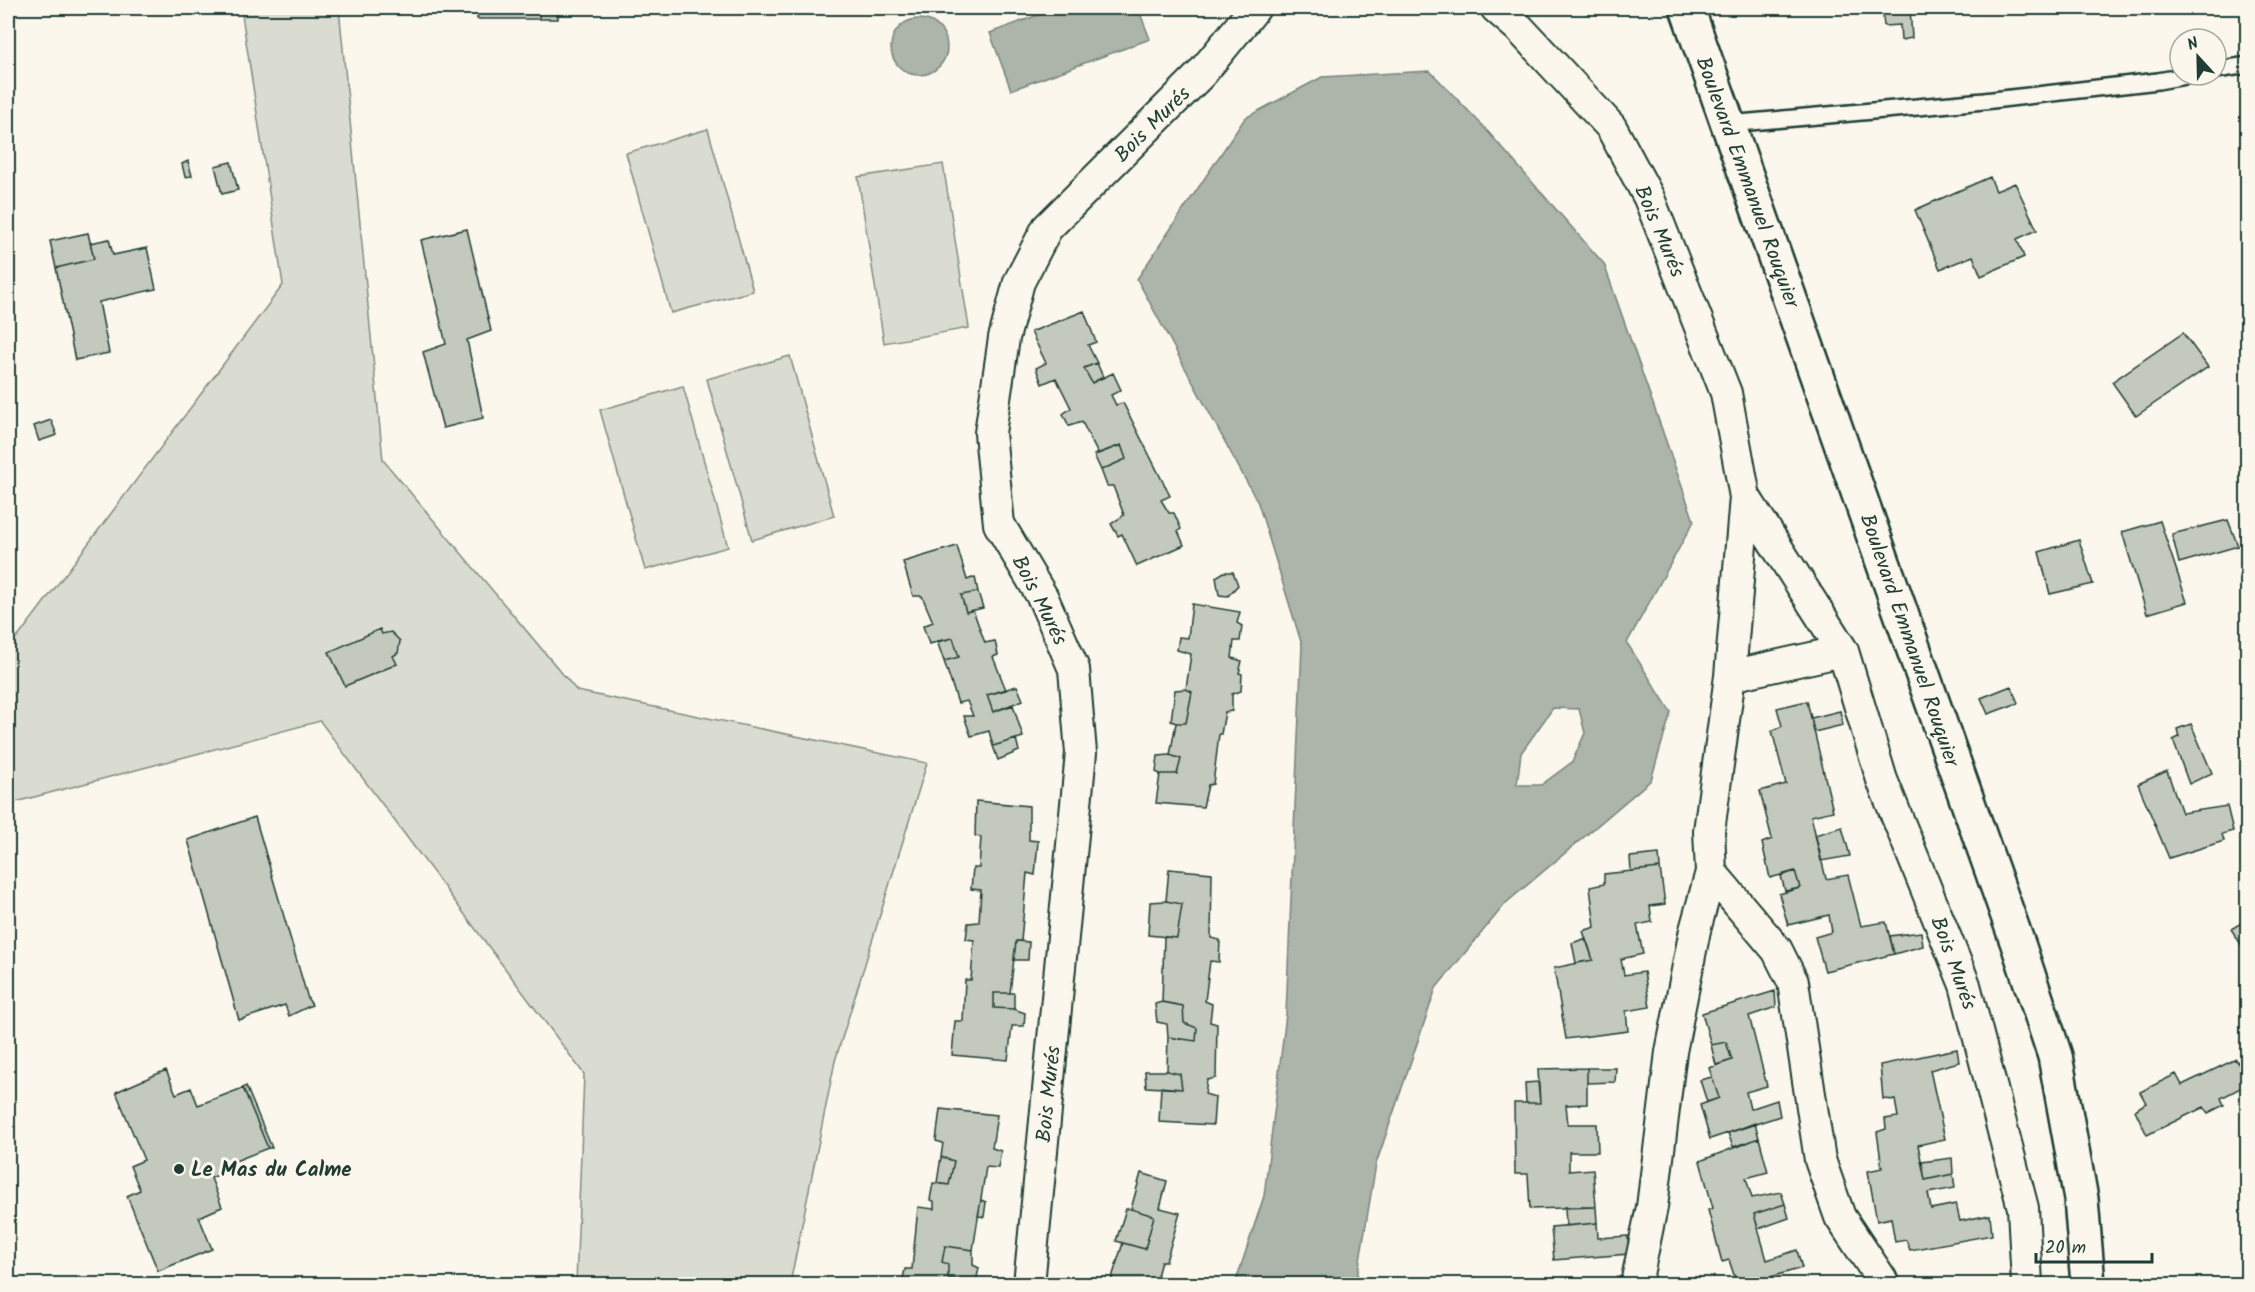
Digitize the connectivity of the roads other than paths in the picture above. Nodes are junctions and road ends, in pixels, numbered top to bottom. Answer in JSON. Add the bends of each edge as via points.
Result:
{"nodes":[{"id":1,"x":1255,"y":8,"type":"edge"},
{"id":2,"x":1496,"y":8,"type":"edge"},
{"id":3,"x":1687,"y":8,"type":"edge"},
{"id":4,"x":2247,"y":64,"type":"edge"},
{"id":5,"x":2228,"y":68,"type":"edge"},
{"id":6,"x":2168,"y":79,"type":"edge"},
{"id":7,"x":1728,"y":124,"type":"junction"},
{"id":8,"x":1745,"y":497,"type":"junction"},
{"id":9,"x":1843,"y":651,"type":"junction"},
{"id":10,"x":1730,"y":676,"type":"junction"},
{"id":11,"x":1711,"y":872,"type":"junction"},
{"id":12,"x":1029,"y":1284,"type":"edge"},
{"id":13,"x":1636,"y":1284,"type":"edge"},
{"id":14,"x":1882,"y":1284,"type":"edge"},
{"id":15,"x":2027,"y":1284,"type":"edge"},
{"id":16,"x":2088,"y":1284,"type":"edge"}],
"edges":[{"from":1,"to":12,"type":"street","name":"Bois Murés","via":[[1201,74],[1047,228],[1019,282],[1004,338],[990,433],[999,524],[1043,598],[1074,669],[1081,753]]},
{"from":2,"to":8,"type":"street","name":"Bois Murés","via":[[1611,127],[1648,198],[1725,393]]},
{"from":3,"to":7,"type":"street","name":"Boulevard Emmanuel Rouquier"},
{"from":4,"to":5,"type":"lane"},
{"from":6,"to":7,"type":"lane","via":[[1984,101]]},
{"from":7,"to":16,"type":"street","name":"Boulevard Emmanuel Rouquier","via":[[2055,1056],[2081,1199]]},
{"from":8,"to":9,"type":"street","name":"Bois Murés"},
{"from":8,"to":10,"type":"street","name":"Bois Murés"},
{"from":9,"to":10,"type":"street"},
{"from":9,"to":15,"type":"street","name":"Bois Murés","via":[[1882,780],[1965,985],[2023,1208]]},
{"from":10,"to":11,"type":"street","name":"Bois Murés","via":[[1708,831]]},
{"from":11,"to":13,"type":"street","name":"Bois Murés","via":[[1695,930],[1671,1052],[1652,1207]]},
{"from":11,"to":14,"type":"street","via":[[1777,950],[1793,981],[1820,1160],[1840,1217]]}]}
